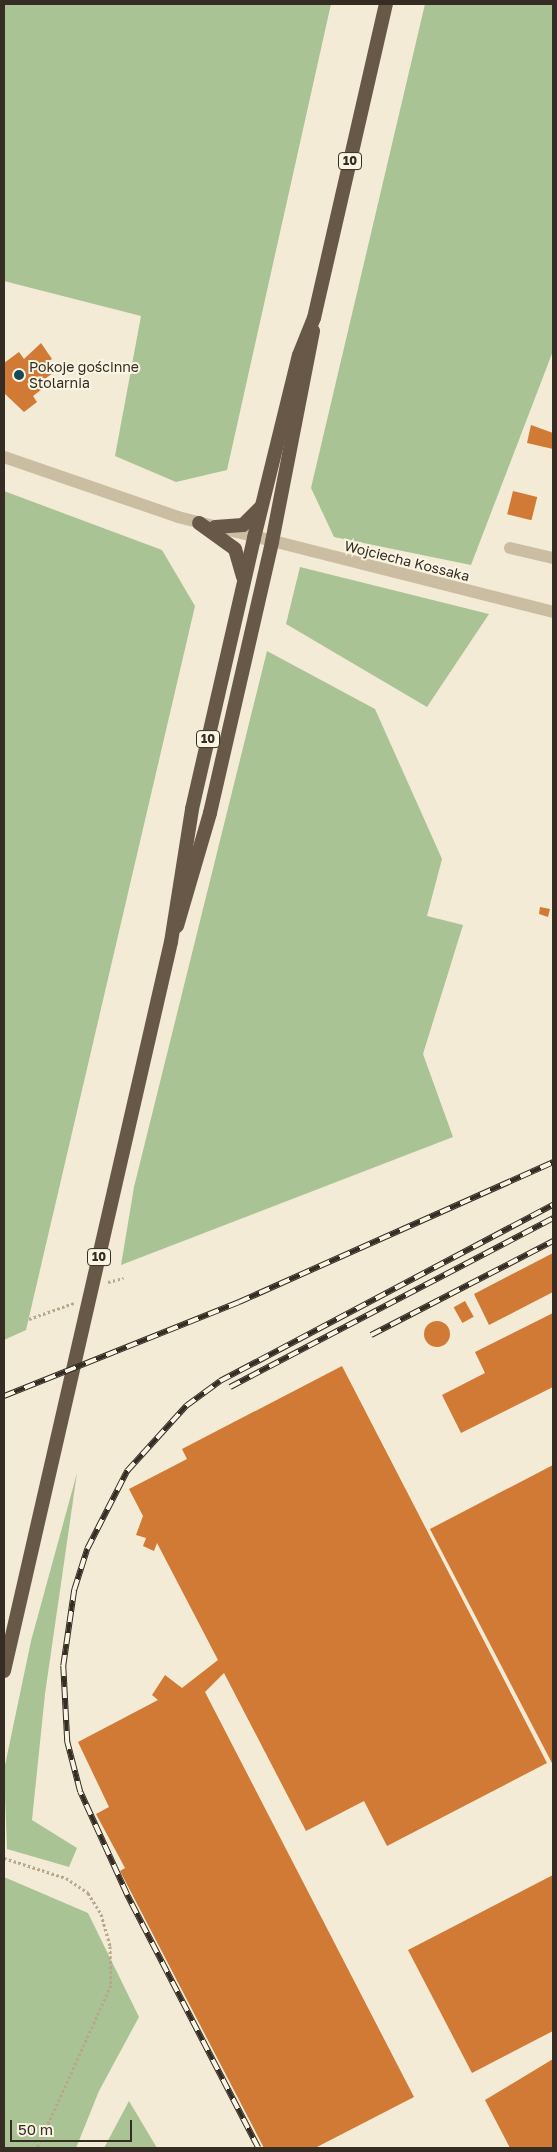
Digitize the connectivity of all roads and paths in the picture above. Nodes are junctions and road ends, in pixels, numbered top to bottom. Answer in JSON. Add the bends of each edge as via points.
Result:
{"nodes":[{"id":1,"x":386,"y":4,"type":"edge"},
{"id":2,"x":314,"y":318,"type":"junction"},
{"id":3,"x":4,"y":457,"type":"edge"},
{"id":4,"x":262,"y":506,"type":"junction"},
{"id":5,"x":199,"y":523,"type":"junction"},
{"id":6,"x":215,"y":527,"type":"junction"},
{"id":7,"x":254,"y":538,"type":"junction"},
{"id":8,"x":272,"y":542,"type":"junction"},
{"id":9,"x":510,"y":548,"type":"dead end"},
{"id":10,"x":553,"y":558,"type":"edge"},
{"id":11,"x":243,"y":585,"type":"junction"},
{"id":12,"x":553,"y":612,"type":"edge"},
{"id":13,"x":171,"y":942,"type":"junction"},
{"id":14,"x":89,"y":1300,"type":"junction"},
{"id":15,"x":29,"y":1319,"type":"dead end"},
{"id":16,"x":4,"y":1671,"type":"edge"},
{"id":17,"x":4,"y":1858,"type":"edge"},
{"id":18,"x":37,"y":2148,"type":"edge"}],
"edges":[{"from":1,"to":2,"type":"highway","number":"10"},
{"from":2,"to":4,"type":"highway","number":"10","via":[[300,355]]},
{"from":2,"to":8,"type":"highway","number":"10","via":[[311,358]]},
{"from":3,"to":5,"type":"street","name":"Wojciecha Kossaka"},
{"from":4,"to":6,"type":"highway","via":[[243,525]]},
{"from":4,"to":7,"type":"highway","number":"10"},
{"from":5,"to":6,"type":"street","name":"Wojciecha Kossaka"},
{"from":5,"to":11,"type":"highway","via":[[235,550]]},
{"from":6,"to":7,"type":"street","name":"Wojciecha Kossaka"},
{"from":7,"to":8,"type":"street","name":"Wojciecha Kossaka"},
{"from":7,"to":11,"type":"highway","number":"10"},
{"from":8,"to":12,"type":"street","name":"Wojciecha Kossaka"},
{"from":8,"to":13,"type":"highway","number":"10","via":[[188,899]]},
{"from":9,"to":10,"type":"street"},
{"from":11,"to":13,"type":"highway","number":"10","via":[[192,810]]},
{"from":13,"to":14,"type":"highway","number":"10"},
{"from":14,"to":15,"type":"path"},
{"from":14,"to":16,"type":"highway","number":"10"},
{"from":17,"to":18,"type":"path","via":[[66,1878],[88,1893],[101,1914],[110,1946],[111,1985]]}]}
